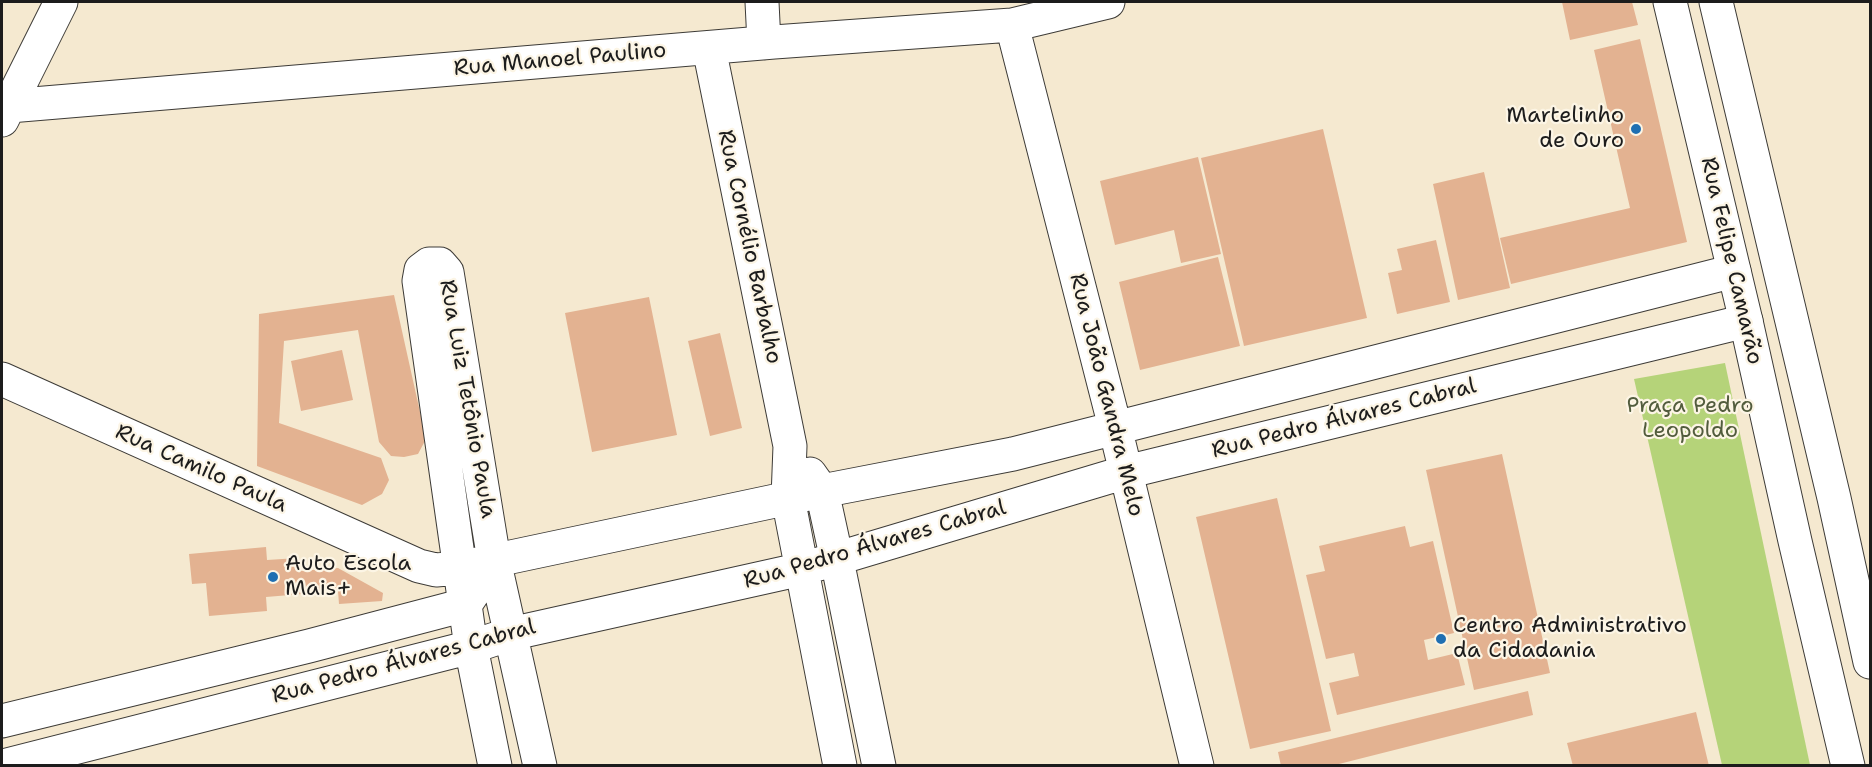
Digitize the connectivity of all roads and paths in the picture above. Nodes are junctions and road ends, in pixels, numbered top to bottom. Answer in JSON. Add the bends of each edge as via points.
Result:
{"nodes":[{"id":1,"x":61,"y":2,"type":"edge"},
{"id":2,"x":762,"y":2,"type":"edge"},
{"id":3,"x":1108,"y":2,"type":"edge"},
{"id":4,"x":1670,"y":2,"type":"edge"},
{"id":5,"x":1716,"y":2,"type":"edge"},
{"id":6,"x":1012,"y":25,"type":"junction"},
{"id":7,"x":764,"y":43,"type":"junction"},
{"id":8,"x":709,"y":48,"type":"junction"},
{"id":9,"x":5,"y":113,"type":"edge"},
{"id":10,"x":1734,"y":271,"type":"junction"},
{"id":11,"x":1746,"y":321,"type":"junction"},
{"id":12,"x":2,"y":379,"type":"edge"},
{"id":13,"x":1115,"y":427,"type":"junction"},
{"id":14,"x":789,"y":446,"type":"junction"},
{"id":15,"x":1126,"y":472,"type":"junction"},
{"id":16,"x":822,"y":491,"type":"junction"},
{"id":17,"x":788,"y":498,"type":"junction"},
{"id":18,"x":494,"y":560,"type":"junction"},
{"id":19,"x":837,"y":560,"type":"junction"},
{"id":20,"x":459,"y":568,"type":"junction"},
{"id":21,"x":802,"y":569,"type":"junction"},
{"id":22,"x":465,"y":605,"type":"junction"},
{"id":23,"x":510,"y":634,"type":"junction"},
{"id":24,"x":471,"y":646,"type":"junction"},
{"id":25,"x":1870,"y":662,"type":"edge"},
{"id":26,"x":2,"y":721,"type":"edge"},
{"id":27,"x":3,"y":765,"type":"edge"},
{"id":28,"x":495,"y":765,"type":"edge"},
{"id":29,"x":540,"y":765,"type":"edge"},
{"id":30,"x":840,"y":765,"type":"edge"},
{"id":31,"x":879,"y":765,"type":"edge"},
{"id":32,"x":1197,"y":765,"type":"edge"},
{"id":33,"x":1848,"y":765,"type":"edge"}],
"edges":[{"from":1,"to":9,"type":"street"},
{"from":2,"to":7,"type":"street"},
{"from":3,"to":6,"type":"street","name":"Rua Manoel Paulino"},
{"from":4,"to":10,"type":"street","name":"Rua Felipe Camarão"},
{"from":5,"to":25,"type":"street","name":"Rua Felipe Camarão"},
{"from":6,"to":7,"type":"street","name":"Rua Manoel Paulino"},
{"from":6,"to":13,"type":"street","name":"Rua João Gandra Melo"},
{"from":7,"to":8,"type":"street","name":"Rua Manoel Paulino"},
{"from":8,"to":9,"type":"street","name":"Rua Manoel Paulino"},
{"from":8,"to":14,"type":"street","name":"Rua Cornélio Barbalho"},
{"from":10,"to":11,"type":"street","name":"Rua Felipe Camarão"},
{"from":10,"to":13,"type":"street"},
{"from":11,"to":15,"type":"street","name":"Rua Pedro Álvares Cabral"},
{"from":11,"to":33,"type":"street","name":"Rua Felipe Camarão"},
{"from":12,"to":20,"type":"street","name":"Rua Camilo Paula","via":[[420,566],[436,570]]},
{"from":13,"to":15,"type":"street","name":"Rua João Gandra Melo"},
{"from":13,"to":16,"type":"street","via":[[1013,454]]},
{"from":14,"to":16,"type":"street","name":"Rua Cornélio Barbalho"},
{"from":14,"to":17,"type":"street","name":"Rua Cornélio Barbalho"},
{"from":15,"to":19,"type":"street","name":"Rua Pedro Álvares Cabral"},
{"from":15,"to":32,"type":"street","name":"Rua João Gandra Melo"},
{"from":16,"to":17,"type":"street"},
{"from":16,"to":19,"type":"street","name":"Rua Cornélio Barbalho"},
{"from":17,"to":18,"type":"street"},
{"from":17,"to":21,"type":"street","name":"Rua Cornélio Barbalho"},
{"from":18,"to":20,"type":"street"},
{"from":18,"to":20,"type":"street","name":"Rua Luiz Tetônio Paula","via":[[447,272],[440,264],[429,264],[421,270],[419,281]]},
{"from":18,"to":22,"type":"street"},
{"from":18,"to":23,"type":"street","name":"Rua Luiz Tetônio Paula"},
{"from":19,"to":21,"type":"street","name":"Rua Pedro Álvares Cabral"},
{"from":19,"to":31,"type":"street","name":"Rua Cornélio Barbalho"},
{"from":20,"to":22,"type":"street","name":"Rua Luiz Tetônio Paula"},
{"from":21,"to":23,"type":"street","name":"Rua Pedro Álvares Cabral"},
{"from":21,"to":30,"type":"street","name":"Rua Cornélio Barbalho"},
{"from":22,"to":24,"type":"street","name":"Rua Luiz Tetônio Paula"},
{"from":22,"to":26,"type":"street","name":"Rua Pedro Álvares Cabral"},
{"from":23,"to":24,"type":"street","name":"Rua Pedro Álvares Cabral"},
{"from":23,"to":29,"type":"street","name":"Rua Luiz Tetônio Paula"},
{"from":24,"to":27,"type":"street","name":"Rua Pedro Álvares Cabral"},
{"from":24,"to":28,"type":"street","name":"Rua Luiz Tetônio Paula"}]}
